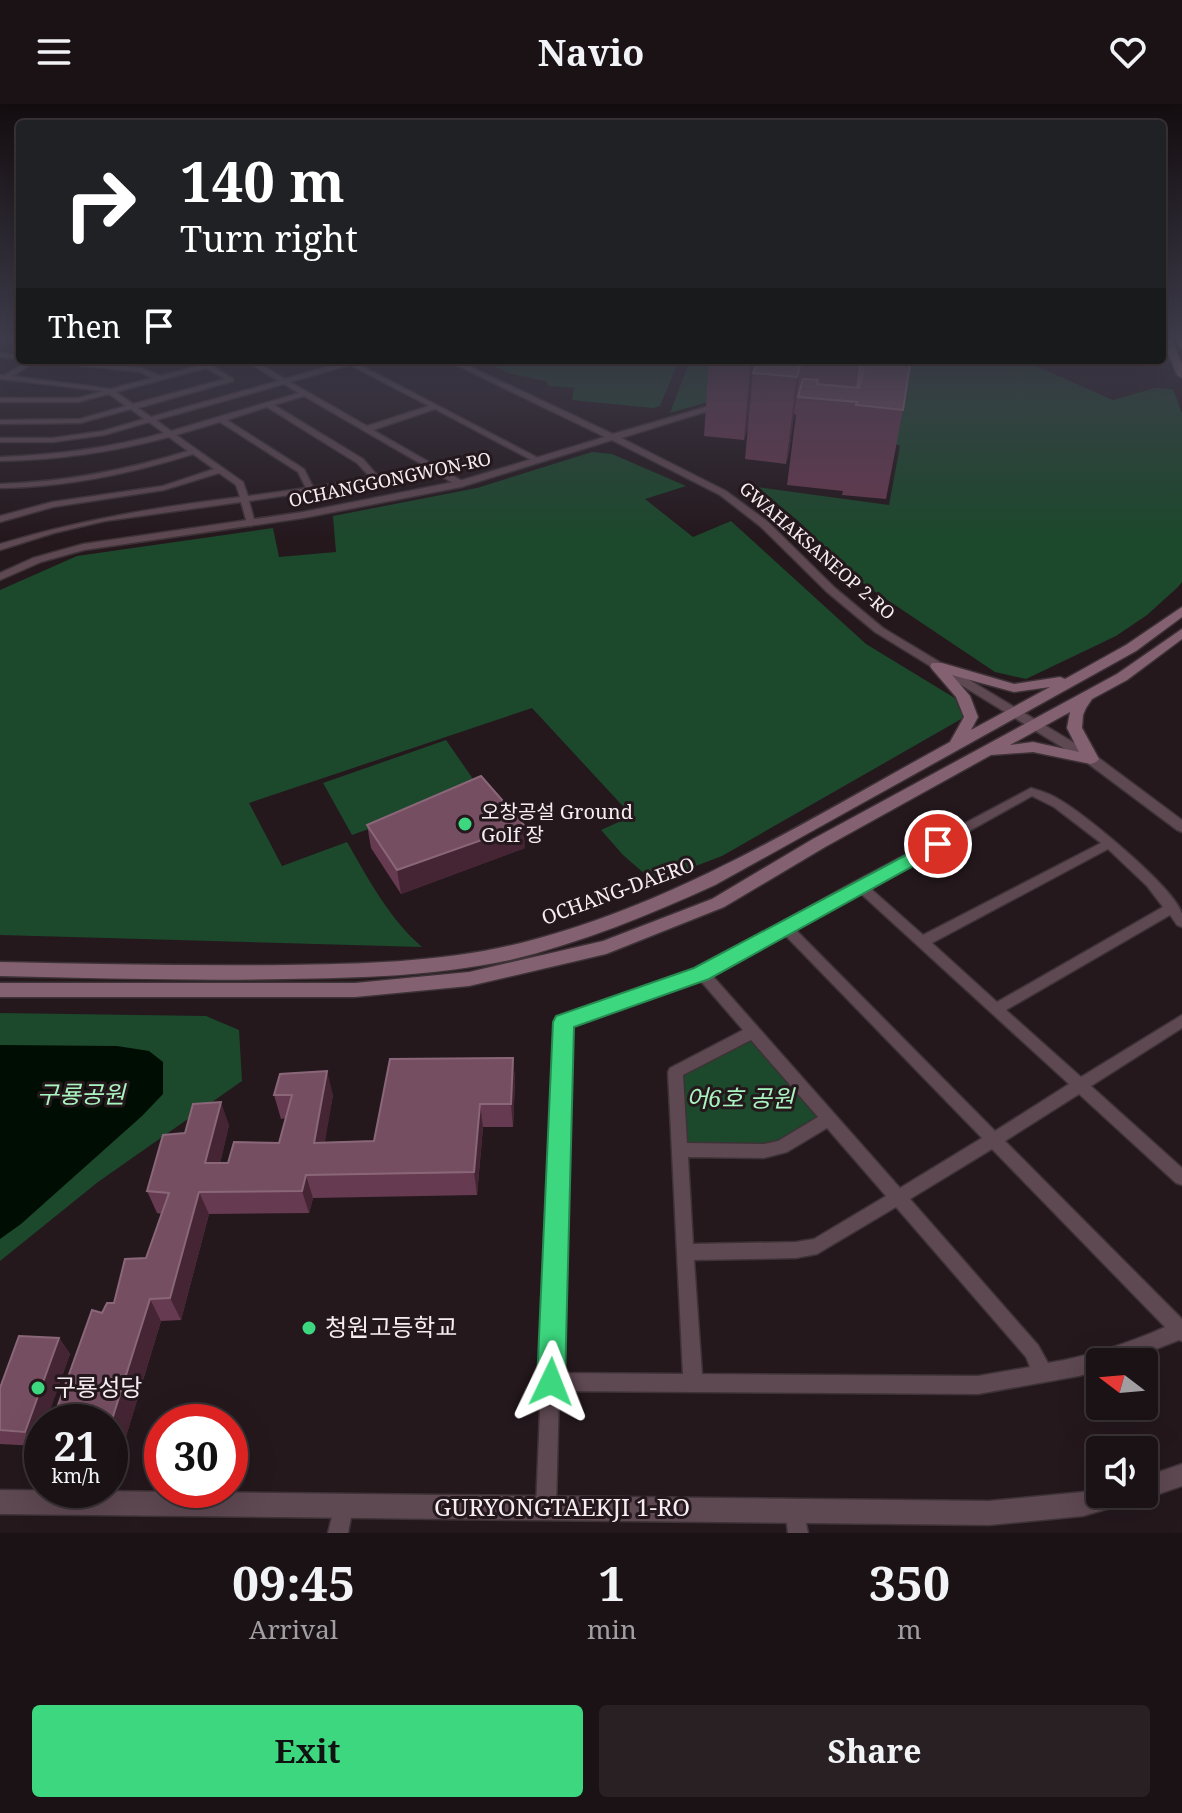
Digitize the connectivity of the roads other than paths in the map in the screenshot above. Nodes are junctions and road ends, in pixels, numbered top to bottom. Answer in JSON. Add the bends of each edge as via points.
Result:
{"nodes":[{"id":1,"x":129,"y":405,"type":"edge"},
{"id":2,"x":145,"y":405,"type":"edge"},
{"id":3,"x":204,"y":405,"type":"edge"},
{"id":4,"x":265,"y":405,"type":"edge"},
{"id":5,"x":268,"y":405,"type":"edge"},
{"id":6,"x":325,"y":405,"type":"edge"},
{"id":7,"x":430,"y":405,"type":"edge"},
{"id":8,"x":543,"y":405,"type":"edge"},
{"id":9,"x":722,"y":405,"type":"edge"},
{"id":10,"x":434,"y":407,"type":"junction"},
{"id":11,"x":134,"y":408,"type":"junction"},
{"id":12,"x":219,"y":418,"type":"junction"},
{"id":13,"x":151,"y":420,"type":"junction"},
{"id":14,"x":0,"y":422,"type":"edge"},
{"id":15,"x":367,"y":429,"type":"junction"},
{"id":16,"x":170,"y":433,"type":"junction"},
{"id":17,"x":614,"y":439,"type":"junction"},
{"id":18,"x":0,"y":440,"type":"edge"},
{"id":19,"x":195,"y":451,"type":"junction"},
{"id":20,"x":0,"y":459,"type":"edge"},
{"id":21,"x":540,"y":461,"type":"junction"},
{"id":22,"x":431,"y":466,"type":"junction"},
{"id":23,"x":221,"y":470,"type":"junction"},
{"id":24,"x":377,"y":480,"type":"junction"},
{"id":25,"x":461,"y":484,"type":"junction"},
{"id":26,"x":3,"y":487,"type":"edge"},
{"id":27,"x":311,"y":491,"type":"junction"},
{"id":28,"x":247,"y":501,"type":"junction"},
{"id":29,"x":0,"y":519,"type":"edge"},
{"id":30,"x":251,"y":523,"type":"junction"},
{"id":31,"x":0,"y":547,"type":"edge"},
{"id":32,"x":0,"y":577,"type":"edge"},
{"id":33,"x":1182,"y":611,"type":"edge"},
{"id":34,"x":1182,"y":633,"type":"edge"},
{"id":35,"x":937,"y":666,"type":"junction"},
{"id":36,"x":1085,"y":674,"type":"junction"},
{"id":37,"x":1090,"y":693,"type":"junction"},
{"id":38,"x":1012,"y":714,"type":"junction"},
{"id":39,"x":1031,"y":725,"type":"junction"},
{"id":40,"x":955,"y":743,"type":"junction"},
{"id":41,"x":978,"y":754,"type":"junction"},
{"id":42,"x":1091,"y":759,"type":"junction"},
{"id":43,"x":1182,"y":827,"type":"edge"},
{"id":44,"x":1108,"y":844,"type":"junction"},
{"id":45,"x":859,"y":885,"type":"junction"},
{"id":46,"x":1172,"y":908,"type":"junction"},
{"id":47,"x":1182,"y":922,"type":"edge"},
{"id":48,"x":785,"y":927,"type":"junction"},
{"id":49,"x":922,"y":942,"type":"junction"},
{"id":50,"x":0,"y":969,"type":"edge"},
{"id":51,"x":702,"y":973,"type":"junction"},
{"id":52,"x":0,"y":990,"type":"edge"},
{"id":53,"x":996,"y":1009,"type":"junction"},
{"id":54,"x":1182,"y":1021,"type":"edge"},
{"id":55,"x":753,"y":1032,"type":"junction"},
{"id":56,"x":1080,"y":1086,"type":"junction"},
{"id":57,"x":829,"y":1119,"type":"junction"},
{"id":58,"x":993,"y":1140,"type":"junction"},
{"id":59,"x":680,"y":1150,"type":"junction"},
{"id":60,"x":1178,"y":1169,"type":"edge"},
{"id":61,"x":899,"y":1198,"type":"junction"},
{"id":62,"x":686,"y":1252,"type":"junction"},
{"id":63,"x":1181,"y":1330,"type":"edge"},
{"id":64,"x":1043,"y":1373,"type":"junction"},
{"id":65,"x":551,"y":1382,"type":"junction"},
{"id":66,"x":693,"y":1383,"type":"junction"},
{"id":67,"x":1182,"y":1475,"type":"edge"},
{"id":68,"x":1158,"y":1483,"type":"edge"},
{"id":69,"x":0,"y":1502,"type":"edge"},
{"id":70,"x":1086,"y":1503,"type":"edge"},
{"id":71,"x":343,"y":1507,"type":"junction"},
{"id":72,"x":546,"y":1508,"type":"junction"},
{"id":73,"x":797,"y":1522,"type":"edge"},
{"id":74,"x":338,"y":1533,"type":"edge"}],
"edges":[{"from":1,"to":11,"type":"street"},
{"from":2,"to":11,"type":"street"},
{"from":3,"to":13,"type":"street"},
{"from":4,"to":12,"type":"street"},
{"from":5,"to":24,"type":"street","via":[[360,461]]},
{"from":6,"to":15,"type":"street"},
{"from":7,"to":10,"type":"street"},
{"from":8,"to":17,"type":"street","name":"GWAHAKSANEOP 2-RO"},
{"from":9,"to":17,"type":"street","name":"OCHANGGONGWON-RO"},
{"from":10,"to":15,"type":"street"},
{"from":10,"to":21,"type":"street"},
{"from":11,"to":13,"type":"street"},
{"from":11,"to":14,"type":"street","via":[[66,423]]},
{"from":12,"to":16,"type":"street"},
{"from":12,"to":27,"type":"street","via":[[301,471]]},
{"from":13,"to":16,"type":"street"},
{"from":13,"to":18,"type":"street","via":[[73,438]]},
{"from":15,"to":22,"type":"street"},
{"from":16,"to":19,"type":"street"},
{"from":16,"to":20,"type":"street","via":[[90,453]]},
{"from":17,"to":21,"type":"street","name":"OCHANGGONGWON-RO"},
{"from":17,"to":35,"type":"street","name":"GWAHAKSANEOP 2-RO","via":[[739,504],[879,630]]},
{"from":19,"to":23,"type":"street"},
{"from":19,"to":26,"type":"street","via":[[89,479]]},
{"from":21,"to":25,"type":"street","name":"OCHANGGONGWON-RO"},
{"from":22,"to":24,"type":"street"},
{"from":22,"to":25,"type":"street"},
{"from":23,"to":28,"type":"street","via":[[240,484]]},
{"from":23,"to":29,"type":"street","via":[[164,488],[52,505]]},
{"from":24,"to":27,"type":"street"},
{"from":25,"to":30,"type":"street","name":"OCHANGGONGWON-RO"},
{"from":27,"to":28,"type":"street"},
{"from":28,"to":30,"type":"street"},
{"from":28,"to":31,"type":"street","via":[[84,523]]},
{"from":30,"to":32,"type":"street","name":"OCHANGGONGWON-RO","via":[[83,547]]},
{"from":33,"to":36,"type":"main road","name":"OCHANG-DAERO"},
{"from":34,"to":37,"type":"main road","via":[[1122,677]]},
{"from":35,"to":36,"type":"main road","via":[[1014,688]]},
{"from":35,"to":38,"type":"street","name":"GWAHAKSANEOP 2-RO"},
{"from":35,"to":40,"type":"main road","via":[[969,706],[967,728]]},
{"from":36,"to":38,"type":"main road","name":"OCHANG-DAERO"},
{"from":37,"to":39,"type":"main road"},
{"from":37,"to":42,"type":"main road","via":[[1074,712],[1072,724]]},
{"from":38,"to":39,"type":"street","name":"GWAHAKSANEOP 2-RO"},
{"from":38,"to":40,"type":"main road","name":"OCHANG-DAERO"},
{"from":39,"to":41,"type":"main road"},
{"from":39,"to":42,"type":"street","name":"GWAHAKSANEOP 2-RO"},
{"from":40,"to":50,"type":"main road","name":"OCHANG-DAERO","via":[[709,881],[653,907],[508,953],[372,970],[195,974]]},
{"from":41,"to":42,"type":"main road","via":[[1033,747]]},
{"from":41,"to":52,"type":"main road","via":[[718,903],[606,947],[469,979],[355,990]]},
{"from":42,"to":43,"type":"street","name":"GWAHAKSANEOP 2-RO"},
{"from":44,"to":45,"type":"street","via":[[1057,802],[1031,792]]},
{"from":44,"to":46,"type":"street"},
{"from":44,"to":49,"type":"street"},
{"from":45,"to":48,"type":"street"},
{"from":45,"to":49,"type":"street"},
{"from":46,"to":47,"type":"street"},
{"from":46,"to":53,"type":"street"},
{"from":48,"to":51,"type":"street"},
{"from":48,"to":58,"type":"street"},
{"from":49,"to":53,"type":"street"},
{"from":51,"to":55,"type":"street"},
{"from":51,"to":65,"type":"street","via":[[563,1022]]},
{"from":53,"to":56,"type":"street"},
{"from":54,"to":56,"type":"street"},
{"from":55,"to":57,"type":"street"},
{"from":55,"to":59,"type":"street","via":[[675,1072]]},
{"from":56,"to":58,"type":"street"},
{"from":56,"to":60,"type":"street"},
{"from":57,"to":59,"type":"street","via":[[764,1151]]},
{"from":57,"to":61,"type":"street"},
{"from":58,"to":61,"type":"street"},
{"from":58,"to":63,"type":"street"},
{"from":59,"to":62,"type":"street"},
{"from":61,"to":62,"type":"street","via":[[817,1246]]},
{"from":61,"to":64,"type":"street","via":[[1032,1351]]},
{"from":62,"to":66,"type":"street"},
{"from":63,"to":64,"type":"street","via":[[1079,1367]]},
{"from":64,"to":66,"type":"street","via":[[978,1385]]},
{"from":65,"to":66,"type":"street"},
{"from":65,"to":72,"type":"street"},
{"from":67,"to":68,"type":"street"},
{"from":69,"to":71,"type":"street","name":"GURYONGTAEKJI 1-RO"},
{"from":70,"to":73,"type":"street","name":"GURYONGTAEKJI 1-RO"},
{"from":71,"to":72,"type":"street","name":"GURYONGTAEKJI 1-RO"},
{"from":71,"to":74,"type":"street"},
{"from":72,"to":73,"type":"street","name":"GURYONGTAEKJI 1-RO"}]}
